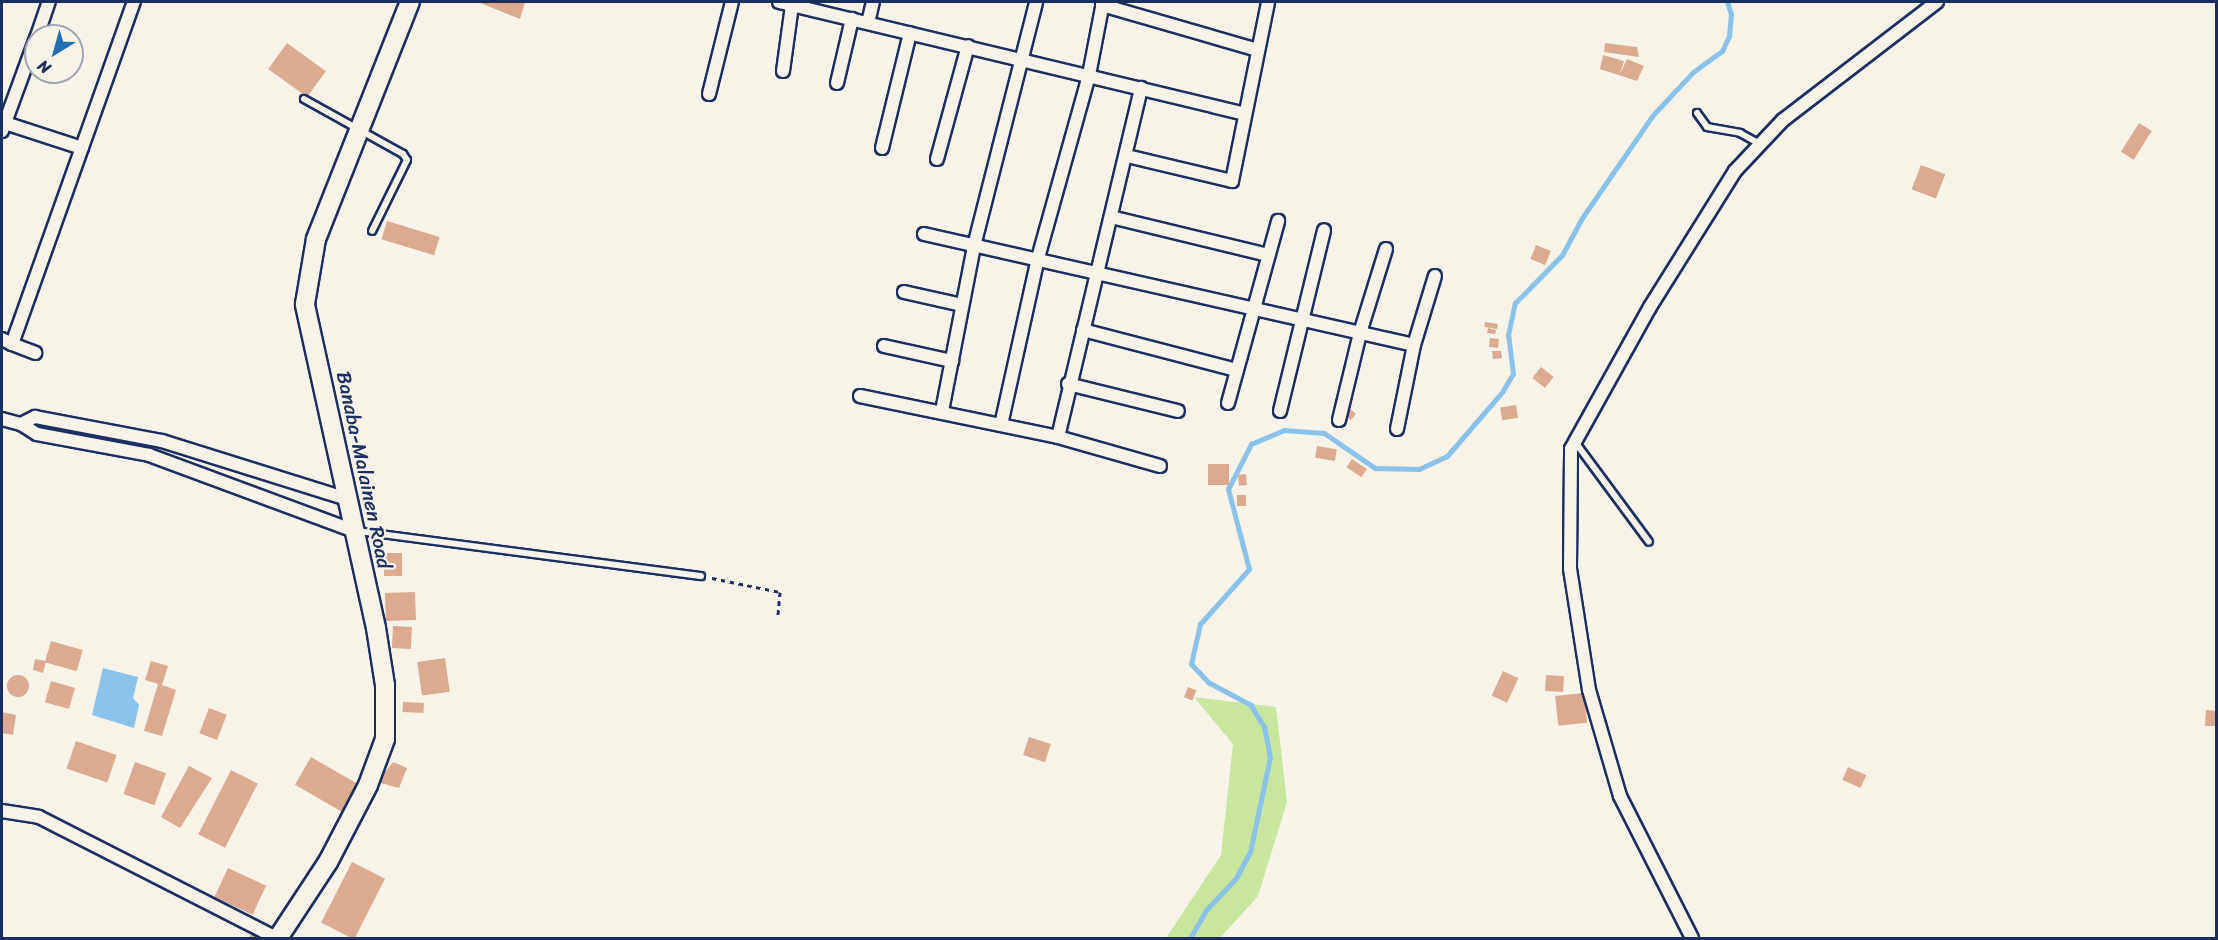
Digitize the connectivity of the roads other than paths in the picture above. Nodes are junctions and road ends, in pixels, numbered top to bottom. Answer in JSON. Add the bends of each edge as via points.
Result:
{"nodes":[{"id":1,"x":49,"y":2,"type":"edge"},
{"id":2,"x":134,"y":2,"type":"edge"},
{"id":3,"x":410,"y":2,"type":"edge"},
{"id":4,"x":732,"y":2,"type":"edge"},
{"id":5,"x":779,"y":2,"type":"edge"},
{"id":6,"x":873,"y":2,"type":"edge"},
{"id":7,"x":1036,"y":2,"type":"edge"},
{"id":8,"x":1268,"y":2,"type":"edge"},
{"id":9,"x":1937,"y":2,"type":"edge"},
{"id":10,"x":1103,"y":3,"type":"edge"},
{"id":11,"x":792,"y":4,"type":"junction"},
{"id":12,"x":852,"y":19,"type":"junction"},
{"id":13,"x":868,"y":23,"type":"junction"},
{"id":14,"x":41,"y":24,"type":"edge"},
{"id":15,"x":910,"y":33,"type":"junction"},
{"id":16,"x":968,"y":46,"type":"junction"},
{"id":17,"x":1258,"y":50,"type":"junction"},
{"id":18,"x":1024,"y":60,"type":"junction"},
{"id":19,"x":24,"y":68,"type":"edge"},
{"id":20,"x":783,"y":71,"type":"dead end"},
{"id":21,"x":1089,"y":75,"type":"junction"},
{"id":22,"x":837,"y":83,"type":"dead end"},
{"id":23,"x":1141,"y":88,"type":"junction"},
{"id":24,"x":709,"y":94,"type":"dead end"},
{"id":25,"x":304,"y":99,"type":"dead end"},
{"id":26,"x":1697,"y":113,"type":"dead end"},
{"id":27,"x":1245,"y":114,"type":"junction"},
{"id":28,"x":2,"y":125,"type":"edge"},
{"id":29,"x":360,"y":132,"type":"junction"},
{"id":30,"x":1760,"y":144,"type":"junction"},
{"id":31,"x":82,"y":148,"type":"junction"},
{"id":32,"x":882,"y":148,"type":"dead end"},
{"id":33,"x":1127,"y":156,"type":"junction"},
{"id":34,"x":937,"y":159,"type":"dead end"},
{"id":35,"x":1111,"y":217,"type":"junction"},
{"id":36,"x":1278,"y":221,"type":"dead end"},
{"id":37,"x":1324,"y":230,"type":"dead end"},
{"id":38,"x":372,"y":231,"type":"dead end"},
{"id":39,"x":924,"y":234,"type":"dead end"},
{"id":40,"x":974,"y":246,"type":"junction"},
{"id":41,"x":1386,"y":249,"type":"dead end"},
{"id":42,"x":1268,"y":255,"type":"junction"},
{"id":43,"x":1038,"y":258,"type":"junction"},
{"id":44,"x":1100,"y":273,"type":"junction"},
{"id":45,"x":1435,"y":276,"type":"dead end"},
{"id":46,"x":904,"y":292,"type":"dead end"},
{"id":47,"x":962,"y":305,"type":"junction"},
{"id":48,"x":1254,"y":308,"type":"junction"},
{"id":49,"x":1304,"y":319,"type":"junction"},
{"id":50,"x":1083,"y":330,"type":"junction"},
{"id":51,"x":1360,"y":333,"type":"junction"},
{"id":52,"x":7,"y":341,"type":"edge"},
{"id":53,"x":1414,"y":345,"type":"junction"},
{"id":54,"x":884,"y":346,"type":"dead end"},
{"id":55,"x":35,"y":353,"type":"dead end"},
{"id":56,"x":952,"y":361,"type":"junction"},
{"id":57,"x":1237,"y":370,"type":"junction"},
{"id":58,"x":1068,"y":384,"type":"junction"},
{"id":59,"x":860,"y":396,"type":"dead end"},
{"id":60,"x":1228,"y":403,"type":"dead end"},
{"id":61,"x":942,"y":411,"type":"junction"},
{"id":62,"x":1178,"y":411,"type":"dead end"},
{"id":63,"x":1280,"y":411,"type":"dead end"},
{"id":64,"x":2,"y":419,"type":"edge"},
{"id":65,"x":1339,"y":420,"type":"dead end"},
{"id":66,"x":21,"y":424,"type":"junction"},
{"id":67,"x":1001,"y":425,"type":"junction"},
{"id":68,"x":1396,"y":429,"type":"dead end"},
{"id":69,"x":1058,"y":437,"type":"junction"},
{"id":70,"x":1575,"y":441,"type":"junction"},
{"id":71,"x":1160,"y":466,"type":"dead end"},
{"id":72,"x":347,"y":499,"type":"junction"},
{"id":73,"x":354,"y":531,"type":"junction"},
{"id":74,"x":1649,"y":542,"type":"dead end"},
{"id":75,"x":701,"y":576,"type":"road end"},
{"id":76,"x":2,"y":811,"type":"edge"},
{"id":77,"x":277,"y":939,"type":"edge"},
{"id":78,"x":1692,"y":939,"type":"edge"}],
"edges":[{"from":1,"to":14,"type":"street"},
{"from":2,"to":31,"type":"street"},
{"from":3,"to":29,"type":"street","name":"Banaba-Malainen Road"},
{"from":4,"to":24,"type":"street"},
{"from":5,"to":11,"type":"street"},
{"from":6,"to":13,"type":"street"},
{"from":7,"to":18,"type":"street"},
{"from":8,"to":17,"type":"street"},
{"from":9,"to":30,"type":"street","via":[[1783,120]]},
{"from":10,"to":17,"type":"street"},
{"from":10,"to":21,"type":"street"},
{"from":11,"to":12,"type":"street"},
{"from":11,"to":20,"type":"street"},
{"from":12,"to":13,"type":"street"},
{"from":12,"to":22,"type":"street"},
{"from":13,"to":15,"type":"street"},
{"from":15,"to":16,"type":"street"},
{"from":15,"to":32,"type":"street"},
{"from":16,"to":18,"type":"street"},
{"from":16,"to":34,"type":"street"},
{"from":17,"to":27,"type":"street"},
{"from":18,"to":21,"type":"street"},
{"from":18,"to":40,"type":"street"},
{"from":19,"to":28,"type":"street"},
{"from":21,"to":23,"type":"street"},
{"from":21,"to":43,"type":"street"},
{"from":23,"to":27,"type":"street"},
{"from":23,"to":33,"type":"street"},
{"from":25,"to":29,"type":"lane"},
{"from":26,"to":30,"type":"lane","via":[[1707,127],[1740,133]]},
{"from":27,"to":33,"type":"street","via":[[1232,181]]},
{"from":28,"to":31,"type":"street"},
{"from":29,"to":38,"type":"lane","via":[[407,160]]},
{"from":29,"to":72,"type":"street","name":"Banaba-Malainen Road","via":[[316,239],[305,304]]},
{"from":30,"to":70,"type":"street","via":[[1735,171],[1650,307]]},
{"from":31,"to":52,"type":"street"},
{"from":33,"to":35,"type":"street"},
{"from":35,"to":42,"type":"street"},
{"from":35,"to":44,"type":"street"},
{"from":36,"to":42,"type":"street"},
{"from":37,"to":49,"type":"street"},
{"from":39,"to":40,"type":"street"},
{"from":40,"to":43,"type":"street"},
{"from":40,"to":47,"type":"street"},
{"from":41,"to":51,"type":"street"},
{"from":42,"to":48,"type":"street"},
{"from":43,"to":44,"type":"street"},
{"from":43,"to":67,"type":"street"},
{"from":44,"to":48,"type":"street"},
{"from":44,"to":50,"type":"street"},
{"from":45,"to":53,"type":"street"},
{"from":46,"to":47,"type":"street"},
{"from":47,"to":56,"type":"street"},
{"from":48,"to":49,"type":"street"},
{"from":48,"to":57,"type":"street"},
{"from":49,"to":51,"type":"street"},
{"from":49,"to":63,"type":"street"},
{"from":50,"to":57,"type":"street"},
{"from":50,"to":58,"type":"street"},
{"from":51,"to":53,"type":"street"},
{"from":51,"to":65,"type":"street"},
{"from":52,"to":55,"type":"street"},
{"from":53,"to":68,"type":"street"},
{"from":54,"to":56,"type":"street"},
{"from":56,"to":61,"type":"street"},
{"from":57,"to":60,"type":"street"},
{"from":58,"to":62,"type":"street"},
{"from":58,"to":69,"type":"street"},
{"from":59,"to":61,"type":"street"},
{"from":61,"to":67,"type":"street"},
{"from":64,"to":66,"type":"street"},
{"from":66,"to":72,"type":"street","via":[[35,417],[162,441]]},
{"from":66,"to":73,"type":"street","via":[[37,434],[149,454]]},
{"from":67,"to":69,"type":"street"},
{"from":69,"to":71,"type":"street"},
{"from":70,"to":74,"type":"lane"},
{"from":70,"to":78,"type":"street","via":[[1570,449],[1570,568],[1590,690],[1620,796]]},
{"from":72,"to":73,"type":"street","name":"Banaba-Malainen Road"},
{"from":73,"to":75,"type":"lane"},
{"from":73,"to":77,"type":"street","name":"Banaba-Malainen Road","via":[[385,685],[385,739],[368,785],[328,862]]},
{"from":76,"to":77,"type":"street","via":[[39,817]]}]}
